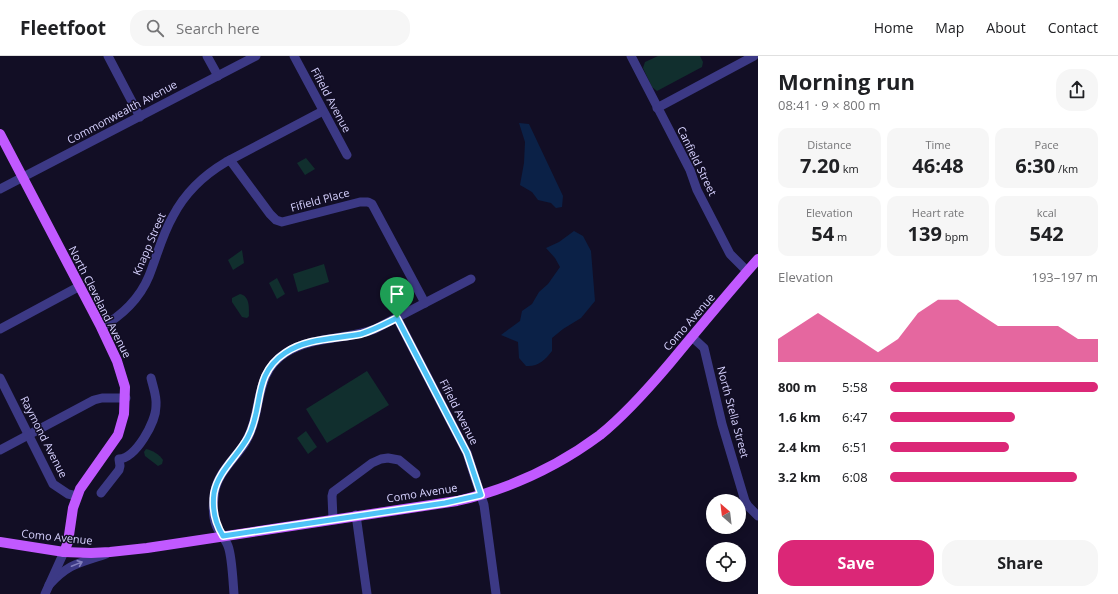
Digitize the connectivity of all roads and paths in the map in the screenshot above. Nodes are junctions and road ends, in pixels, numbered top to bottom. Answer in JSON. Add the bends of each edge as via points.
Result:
{"nodes":[{"id":1,"x":108,"y":56,"type":"edge"},
{"id":2,"x":207,"y":56,"type":"edge"},
{"id":3,"x":256,"y":56,"type":"edge"},
{"id":4,"x":294,"y":56,"type":"edge"},
{"id":5,"x":631,"y":56,"type":"edge"},
{"id":6,"x":754,"y":56,"type":"edge"},
{"id":7,"x":218,"y":76,"type":"junction"},
{"id":8,"x":657,"y":108,"type":"junction"},
{"id":9,"x":323,"y":111,"type":"junction"},
{"id":10,"x":140,"y":117,"type":"junction"},
{"id":11,"x":0,"y":134,"type":"edge"},
{"id":12,"x":347,"y":155,"type":"dead end"},
{"id":13,"x":230,"y":160,"type":"junction"},
{"id":14,"x":23,"y":178,"type":"junction"},
{"id":15,"x":0,"y":190,"type":"edge"},
{"id":16,"x":758,"y":259,"type":"edge"},
{"id":17,"x":747,"y":271,"type":"junction"},
{"id":18,"x":471,"y":278,"type":"dead end"},
{"id":19,"x":80,"y":286,"type":"junction"},
{"id":20,"x":425,"y":303,"type":"junction"},
{"id":21,"x":397,"y":318,"type":"junction"},
{"id":22,"x":101,"y":327,"type":"junction"},
{"id":23,"x":0,"y":329,"type":"edge"},
{"id":24,"x":692,"y":337,"type":"junction"},
{"id":25,"x":0,"y":378,"type":"edge"},
{"id":26,"x":151,"y":378,"type":"dead end"},
{"id":27,"x":126,"y":398,"type":"junction"},
{"id":28,"x":29,"y":436,"type":"junction"},
{"id":29,"x":0,"y":450,"type":"edge"},
{"id":30,"x":104,"y":455,"type":"junction"},
{"id":31,"x":119,"y":460,"type":"junction"},
{"id":32,"x":416,"y":474,"type":"dead end"},
{"id":33,"x":101,"y":493,"type":"dead end"},
{"id":34,"x":481,"y":495,"type":"junction"},
{"id":35,"x":77,"y":496,"type":"junction"},
{"id":36,"x":356,"y":515,"type":"junction"},
{"id":37,"x":758,"y":516,"type":"edge"},
{"id":38,"x":333,"y":519,"type":"junction"},
{"id":39,"x":223,"y":536,"type":"junction"},
{"id":40,"x":0,"y":542,"type":"edge"},
{"id":41,"x":64,"y":552,"type":"junction"},
{"id":42,"x":110,"y":552,"type":"junction"},
{"id":43,"x":49,"y":585,"type":"junction"},
{"id":44,"x":45,"y":594,"type":"edge"},
{"id":45,"x":234,"y":594,"type":"edge"},
{"id":46,"x":367,"y":594,"type":"edge"},
{"id":47,"x":496,"y":594,"type":"edge"}],
"edges":[{"from":1,"to":10,"type":"street"},
{"from":2,"to":7,"type":"street"},
{"from":3,"to":7,"type":"street","name":"Commonwealth Avenue"},
{"from":4,"to":9,"type":"street","name":"Fifield Avenue"},
{"from":5,"to":8,"type":"street","name":"Canfield Street"},
{"from":6,"to":8,"type":"street"},
{"from":7,"to":10,"type":"street","name":"Commonwealth Avenue"},
{"from":8,"to":17,"type":"street","name":"Canfield Street","via":[[730,254]]},
{"from":9,"to":12,"type":"street","name":"Fifield Avenue"},
{"from":9,"to":13,"type":"street","name":"Knapp Street"},
{"from":10,"to":14,"type":"street","name":"Commonwealth Avenue"},
{"from":11,"to":14,"type":"main road","name":"North Cleveland Avenue"},
{"from":13,"to":20,"type":"street","name":"Fifield Place","via":[[270,214],[282,222],[368,202],[373,206]]},
{"from":13,"to":22,"type":"street","name":"Knapp Street","via":[[206,176],[183,200],[166,229],[142,289],[126,309]]},
{"from":14,"to":15,"type":"street","name":"Commonwealth Avenue"},
{"from":14,"to":19,"type":"main road","name":"North Cleveland Avenue"},
{"from":16,"to":17,"type":"main road","name":"Como Avenue"},
{"from":17,"to":24,"type":"main road","name":"Como Avenue"},
{"from":18,"to":20,"type":"street"},
{"from":19,"to":22,"type":"main road","name":"North Cleveland Avenue"},
{"from":19,"to":23,"type":"street"},
{"from":20,"to":21,"type":"street"},
{"from":21,"to":34,"type":"street","name":"Fifield Avenue","via":[[467,453]]},
{"from":21,"to":39,"type":"street","via":[[362,333],[300,346],[273,364],[261,386],[250,434],[215,487],[216,525]]},
{"from":22,"to":27,"type":"main road","name":"North Cleveland Avenue","via":[[122,373]]},
{"from":24,"to":34,"type":"main road","name":"Como Avenue","via":[[631,407],[600,434],[546,469],[514,484]]},
{"from":24,"to":37,"type":"street","name":"North Stella Street","via":[[704,348],[722,424],[745,501]]},
{"from":25,"to":28,"type":"street","name":"Raymond Avenue"},
{"from":26,"to":31,"type":"street","via":[[156,400],[154,418],[133,452],[125,459]]},
{"from":27,"to":28,"type":"street","via":[[94,400]]},
{"from":27,"to":30,"type":"main road","name":"North Cleveland Avenue","via":[[118,434]]},
{"from":28,"to":29,"type":"street"},
{"from":28,"to":35,"type":"street","name":"Raymond Avenue","via":[[53,484],[68,494]]},
{"from":30,"to":31,"type":"street"},
{"from":30,"to":35,"type":"main road","name":"North Cleveland Avenue"},
{"from":31,"to":33,"type":"street","via":[[119,470]]},
{"from":32,"to":38,"type":"street","via":[[399,460],[388,458],[375,461],[333,492]]},
{"from":34,"to":36,"type":"main road","name":"Como Avenue","via":[[445,503]]},
{"from":34,"to":47,"type":"street","name":"Fifield Avenue"},
{"from":35,"to":41,"type":"main road","name":"North Cleveland Avenue"},
{"from":36,"to":38,"type":"main road","name":"Como Avenue"},
{"from":36,"to":46,"type":"street"},
{"from":38,"to":39,"type":"main road","name":"Como Avenue"},
{"from":39,"to":42,"type":"main road","name":"Como Avenue"},
{"from":39,"to":45,"type":"street","via":[[228,548]]},
{"from":40,"to":41,"type":"main road","name":"Como Avenue"},
{"from":41,"to":42,"type":"main road","name":"Como Avenue"},
{"from":41,"to":43,"type":"street"},
{"from":43,"to":42,"type":"street","one_way":true,"via":[[70,567]]},
{"from":43,"to":44,"type":"street"}]}
